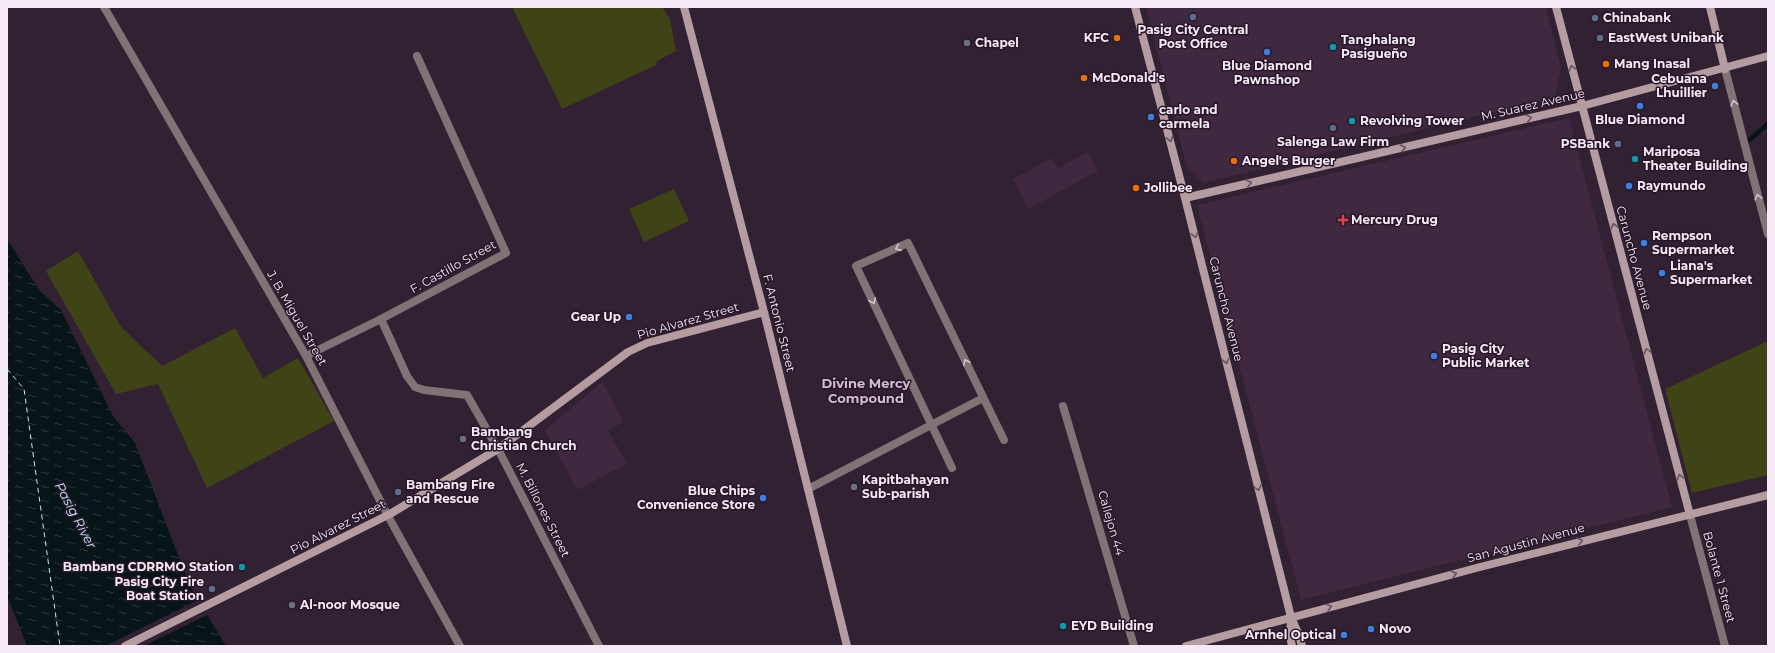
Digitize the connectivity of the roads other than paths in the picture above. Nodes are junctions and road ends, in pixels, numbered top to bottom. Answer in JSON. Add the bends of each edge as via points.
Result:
{"nodes":[{"id":1,"x":104,"y":7,"type":"edge"},
{"id":2,"x":684,"y":7,"type":"edge"},
{"id":3,"x":1135,"y":7,"type":"edge"},
{"id":4,"x":1556,"y":7,"type":"edge"},
{"id":5,"x":1710,"y":7,"type":"edge"},
{"id":6,"x":417,"y":56,"type":"dead end"},
{"id":7,"x":1768,"y":56,"type":"edge"},
{"id":8,"x":1725,"y":69,"type":"junction"},
{"id":9,"x":1582,"y":106,"type":"junction"},
{"id":10,"x":1185,"y":198,"type":"junction"},
{"id":11,"x":1768,"y":234,"type":"edge"},
{"id":12,"x":764,"y":312,"type":"junction"},
{"id":13,"x":381,"y":319,"type":"junction"},
{"id":14,"x":306,"y":356,"type":"junction"},
{"id":15,"x":983,"y":398,"type":"junction"},
{"id":16,"x":1063,"y":406,"type":"dead end"},
{"id":17,"x":931,"y":425,"type":"junction"},
{"id":18,"x":1004,"y":440,"type":"dead end"},
{"id":19,"x":498,"y":449,"type":"junction"},
{"id":20,"x":952,"y":468,"type":"dead end"},
{"id":21,"x":808,"y":489,"type":"junction"},
{"id":22,"x":1768,"y":495,"type":"edge"},
{"id":23,"x":1690,"y":515,"type":"junction"},
{"id":24,"x":388,"y":516,"type":"junction"},
{"id":25,"x":1291,"y":617,"type":"junction"},
{"id":26,"x":125,"y":646,"type":"edge"},
{"id":27,"x":460,"y":646,"type":"edge"},
{"id":28,"x":599,"y":646,"type":"edge"},
{"id":29,"x":847,"y":646,"type":"edge"},
{"id":30,"x":1134,"y":646,"type":"edge"},
{"id":31,"x":1186,"y":646,"type":"edge"},
{"id":32,"x":1292,"y":646,"type":"edge"},
{"id":33,"x":1302,"y":646,"type":"edge"},
{"id":34,"x":1725,"y":646,"type":"edge"}],
"edges":[{"from":1,"to":14,"type":"street","name":"J. B. Miguel Street"},
{"from":2,"to":12,"type":"street","name":"F. Antonio Street"},
{"from":3,"to":10,"type":"street","name":"Caruncho Avenue","one_way":true},
{"from":9,"to":4,"type":"street","name":"Caruncho Avenue","one_way":true},
{"from":5,"to":8,"type":"street"},
{"from":6,"to":13,"type":"street","name":"F. Castillo Street","via":[[506,253]]},
{"from":7,"to":8,"type":"street","name":"M. Suarez Avenue"},
{"from":8,"to":9,"type":"street","name":"M. Suarez Avenue"},
{"from":11,"to":8,"type":"street","one_way":true},
{"from":10,"to":9,"type":"street","name":"M. Suarez Avenue","one_way":true},
{"from":23,"to":9,"type":"street","name":"Caruncho Avenue","one_way":true},
{"from":10,"to":25,"type":"street","name":"Caruncho Avenue","one_way":true},
{"from":12,"to":19,"type":"street","name":"Pio Alvarez Street","via":[[647,342],[628,352]]},
{"from":12,"to":21,"type":"street","name":"F. Antonio Street"},
{"from":13,"to":14,"type":"street","name":"F. Castillo Street"},
{"from":13,"to":19,"type":"street","name":"M. Billones Street","via":[[407,376],[415,387],[467,395]]},
{"from":14,"to":24,"type":"street","name":"J. B. Miguel Street"},
{"from":15,"to":17,"type":"street"},
{"from":15,"to":17,"type":"street","one_way":true,"via":[[908,243],[856,266]]},
{"from":15,"to":18,"type":"street"},
{"from":16,"to":30,"type":"street","name":"Callejon 44"},
{"from":17,"to":20,"type":"street"},
{"from":17,"to":21,"type":"street"},
{"from":19,"to":24,"type":"street","name":"Pio Alvarez Street"},
{"from":19,"to":28,"type":"street","name":"M. Billones Street"},
{"from":21,"to":29,"type":"street","name":"F. Antonio Street"},
{"from":22,"to":23,"type":"street","name":"San Agustin Avenue"},
{"from":25,"to":23,"type":"street","name":"San Agustin Avenue","one_way":true},
{"from":23,"to":34,"type":"street","name":"Bolante 1 Street"},
{"from":24,"to":26,"type":"street","name":"Pio Alvarez Street"},
{"from":24,"to":27,"type":"street","name":"J. B. Miguel Street"},
{"from":25,"to":31,"type":"street","name":"San Agustin Avenue"},
{"from":25,"to":32,"type":"street"},
{"from":25,"to":33,"type":"street","via":[[1300,635]]}]}
